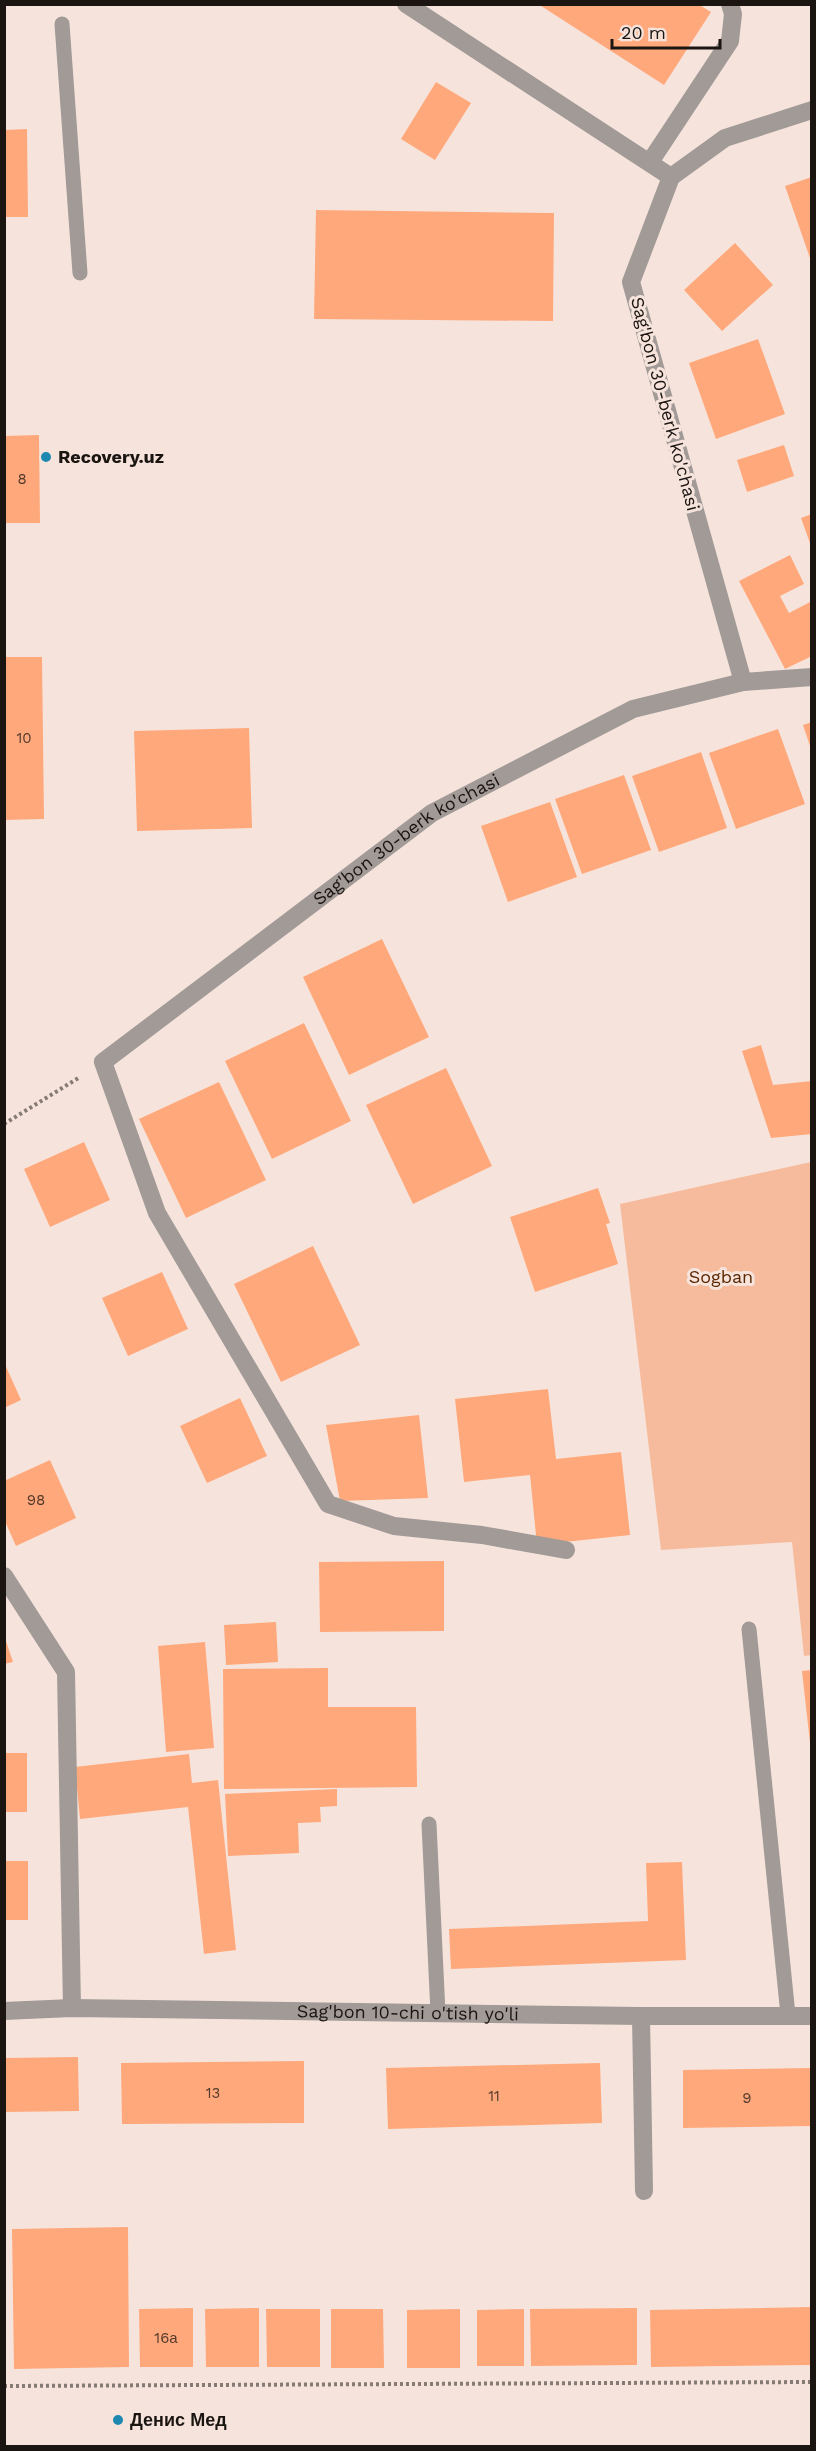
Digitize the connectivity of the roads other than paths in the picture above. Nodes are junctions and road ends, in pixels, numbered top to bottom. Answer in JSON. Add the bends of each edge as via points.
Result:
{"nodes":[{"id":1,"x":406,"y":4,"type":"edge"},
{"id":2,"x":730,"y":4,"type":"edge"},
{"id":3,"x":62,"y":24,"type":"dead end"},
{"id":4,"x":812,"y":110,"type":"edge"},
{"id":5,"x":650,"y":162,"type":"junction"},
{"id":6,"x":671,"y":177,"type":"junction"},
{"id":7,"x":80,"y":273,"type":"dead end"},
{"id":8,"x":812,"y":677,"type":"edge"},
{"id":9,"x":743,"y":682,"type":"junction"},
{"id":10,"x":566,"y":1550,"type":"dead end"},
{"id":11,"x":4,"y":1576,"type":"edge"},
{"id":12,"x":749,"y":1629,"type":"dead end"},
{"id":13,"x":429,"y":1824,"type":"dead end"},
{"id":14,"x":72,"y":2008,"type":"junction"},
{"id":15,"x":4,"y":2010,"type":"edge"},
{"id":16,"x":438,"y":2013,"type":"junction"},
{"id":17,"x":788,"y":2015,"type":"junction"},
{"id":18,"x":641,"y":2016,"type":"junction"},
{"id":19,"x":812,"y":2016,"type":"edge"},
{"id":20,"x":644,"y":2191,"type":"dead end"}],
"edges":[{"from":1,"to":5,"type":"street"},
{"from":2,"to":5,"type":"street","via":[[734,14],[730,41]]},
{"from":3,"to":7,"type":"lane"},
{"from":4,"to":6,"type":"street","via":[[725,138]]},
{"from":5,"to":6,"type":"street"},
{"from":6,"to":9,"type":"street","name":"Sag'bon 30-berk ko'chasi","via":[[631,282]]},
{"from":8,"to":9,"type":"street","name":"Sag'bon 30-berk ko'chasi"},
{"from":9,"to":10,"type":"street","name":"Sag'bon 30-berk ko'chasi","via":[[633,709],[432,813],[104,1062],[157,1213],[328,1504],[394,1526],[482,1535]]},
{"from":11,"to":14,"type":"street","via":[[66,1672]]},
{"from":12,"to":17,"type":"lane"},
{"from":13,"to":16,"type":"lane"},
{"from":14,"to":15,"type":"street","name":"Sag'bon 10-chi o'tish yo'li"},
{"from":14,"to":16,"type":"street","name":"Sag'bon 10-chi o'tish yo'li"},
{"from":16,"to":18,"type":"street","name":"Sag'bon 10-chi o'tish yo'li"},
{"from":17,"to":18,"type":"street","name":"Sag'bon 10-chi o'tish yo'li"},
{"from":17,"to":19,"type":"street","name":"Sag'bon 10-chi o'tish yo'li"},
{"from":18,"to":20,"type":"street"}]}
